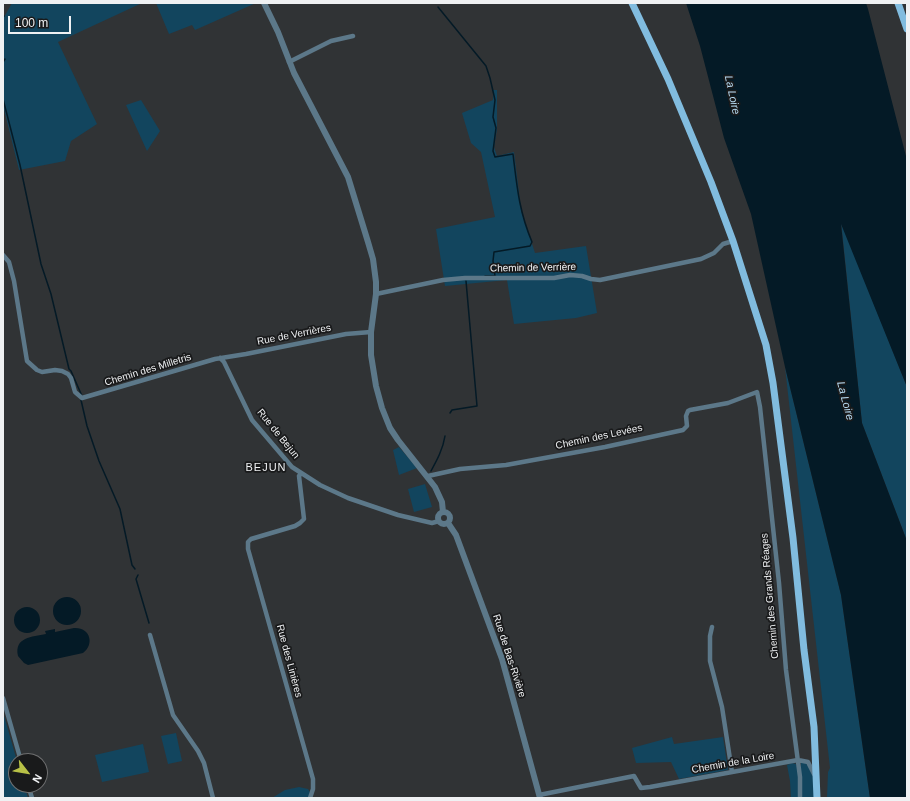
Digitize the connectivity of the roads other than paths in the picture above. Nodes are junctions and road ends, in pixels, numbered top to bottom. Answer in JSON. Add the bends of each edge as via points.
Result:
{"nodes":[{"id":1,"x":264,"y":3,"type":"edge"},
{"id":2,"x":632,"y":3,"type":"edge"},
{"id":3,"x":898,"y":3,"type":"edge"},
{"id":4,"x":907,"y":29,"type":"edge"},
{"id":5,"x":353,"y":36,"type":"dead end"},
{"id":6,"x":289,"y":62,"type":"junction"},
{"id":7,"x":733,"y":241,"type":"junction"},
{"id":8,"x":3,"y":255,"type":"edge"},
{"id":9,"x":376,"y":294,"type":"junction"},
{"id":10,"x":371,"y":332,"type":"junction"},
{"id":11,"x":220,"y":358,"type":"junction"},
{"id":12,"x":757,"y":392,"type":"joint"},
{"id":13,"x":301,"y":473,"type":"junction"},
{"id":14,"x":428,"y":476,"type":"junction"},
{"id":15,"x":443,"y":512,"type":"junction"},
{"id":16,"x":439,"y":522,"type":"junction"},
{"id":17,"x":448,"y":523,"type":"junction"},
{"id":18,"x":712,"y":627,"type":"dead end"},
{"id":19,"x":150,"y":635,"type":"dead end"},
{"id":20,"x":3,"y":698,"type":"edge"},
{"id":21,"x":19,"y":753,"type":"edge"},
{"id":22,"x":798,"y":760,"type":"junction"},
{"id":23,"x":732,"y":772,"type":"junction"},
{"id":24,"x":817,"y":781,"type":"junction"},
{"id":25,"x":540,"y":796,"type":"edge"},
{"id":26,"x":213,"y":798,"type":"edge"},
{"id":27,"x":310,"y":798,"type":"edge"},
{"id":28,"x":800,"y":798,"type":"edge"},
{"id":29,"x":817,"y":798,"type":"edge"}],
"edges":[{"from":1,"to":6,"type":"street"},
{"from":2,"to":7,"type":"main road","via":[[671,86]]},
{"from":3,"to":4,"type":"main road"},
{"from":5,"to":6,"type":"street","via":[[331,41]]},
{"from":6,"to":9,"type":"street","via":[[348,177],[375,270]]},
{"from":7,"to":9,"type":"street","name":"Chemin de Verrière","via":[[723,244],[714,253],[701,259],[600,280],[570,275],[554,278],[465,278]]},
{"from":7,"to":24,"type":"main road","via":[[766,346],[773,382],[814,727]]},
{"from":8,"to":11,"type":"street","name":"Chemin des Milletris","via":[[9,262],[28,361],[42,372],[55,370],[68,374],[76,392],[82,398]]},
{"from":9,"to":10,"type":"street"},
{"from":10,"to":11,"type":"street","name":"Rue de Verrières","via":[[333,336]]},
{"from":10,"to":14,"type":"street","via":[[371,355],[382,408],[390,428]]},
{"from":11,"to":13,"type":"street","name":"Rue de Bejun","via":[[252,420]]},
{"from":12,"to":14,"type":"street","name":"Chemin des Levées","via":[[728,403],[690,410],[686,416],[687,426],[683,430],[506,466],[460,469]]},
{"from":12,"to":22,"type":"street","name":"Chemin des Grands Réages"},
{"from":13,"to":16,"type":"street","name":"Rue de Bejun","via":[[331,491],[371,506],[432,523]]},
{"from":13,"to":27,"type":"street","name":"Rue des Linières","via":[[299,476],[304,519],[300,523],[251,539],[248,542],[248,549],[313,779]]},
{"from":14,"to":15,"type":"street","via":[[440,497]]},
{"from":15,"to":16,"type":"street","via":[[439,516]]},
{"from":15,"to":17,"type":"street","via":[[451,519]]},
{"from":16,"to":17,"type":"street","via":[[444,525]]},
{"from":17,"to":25,"type":"street","name":"Rue de Bas-Rivière","via":[[456,535],[502,659]]},
{"from":18,"to":23,"type":"street","via":[[710,661],[722,707]]},
{"from":19,"to":26,"type":"street","via":[[173,715],[204,763]]},
{"from":20,"to":21,"type":"street"},
{"from":22,"to":23,"type":"street","name":"Chemin de la Loire"},
{"from":22,"to":24,"type":"street","via":[[808,762]]},
{"from":22,"to":28,"type":"street","name":"Chemin des Grands Réages"},
{"from":23,"to":25,"type":"street","name":"Chemin de la Loire","via":[[641,788],[634,776]]},
{"from":24,"to":29,"type":"main road"}]}
